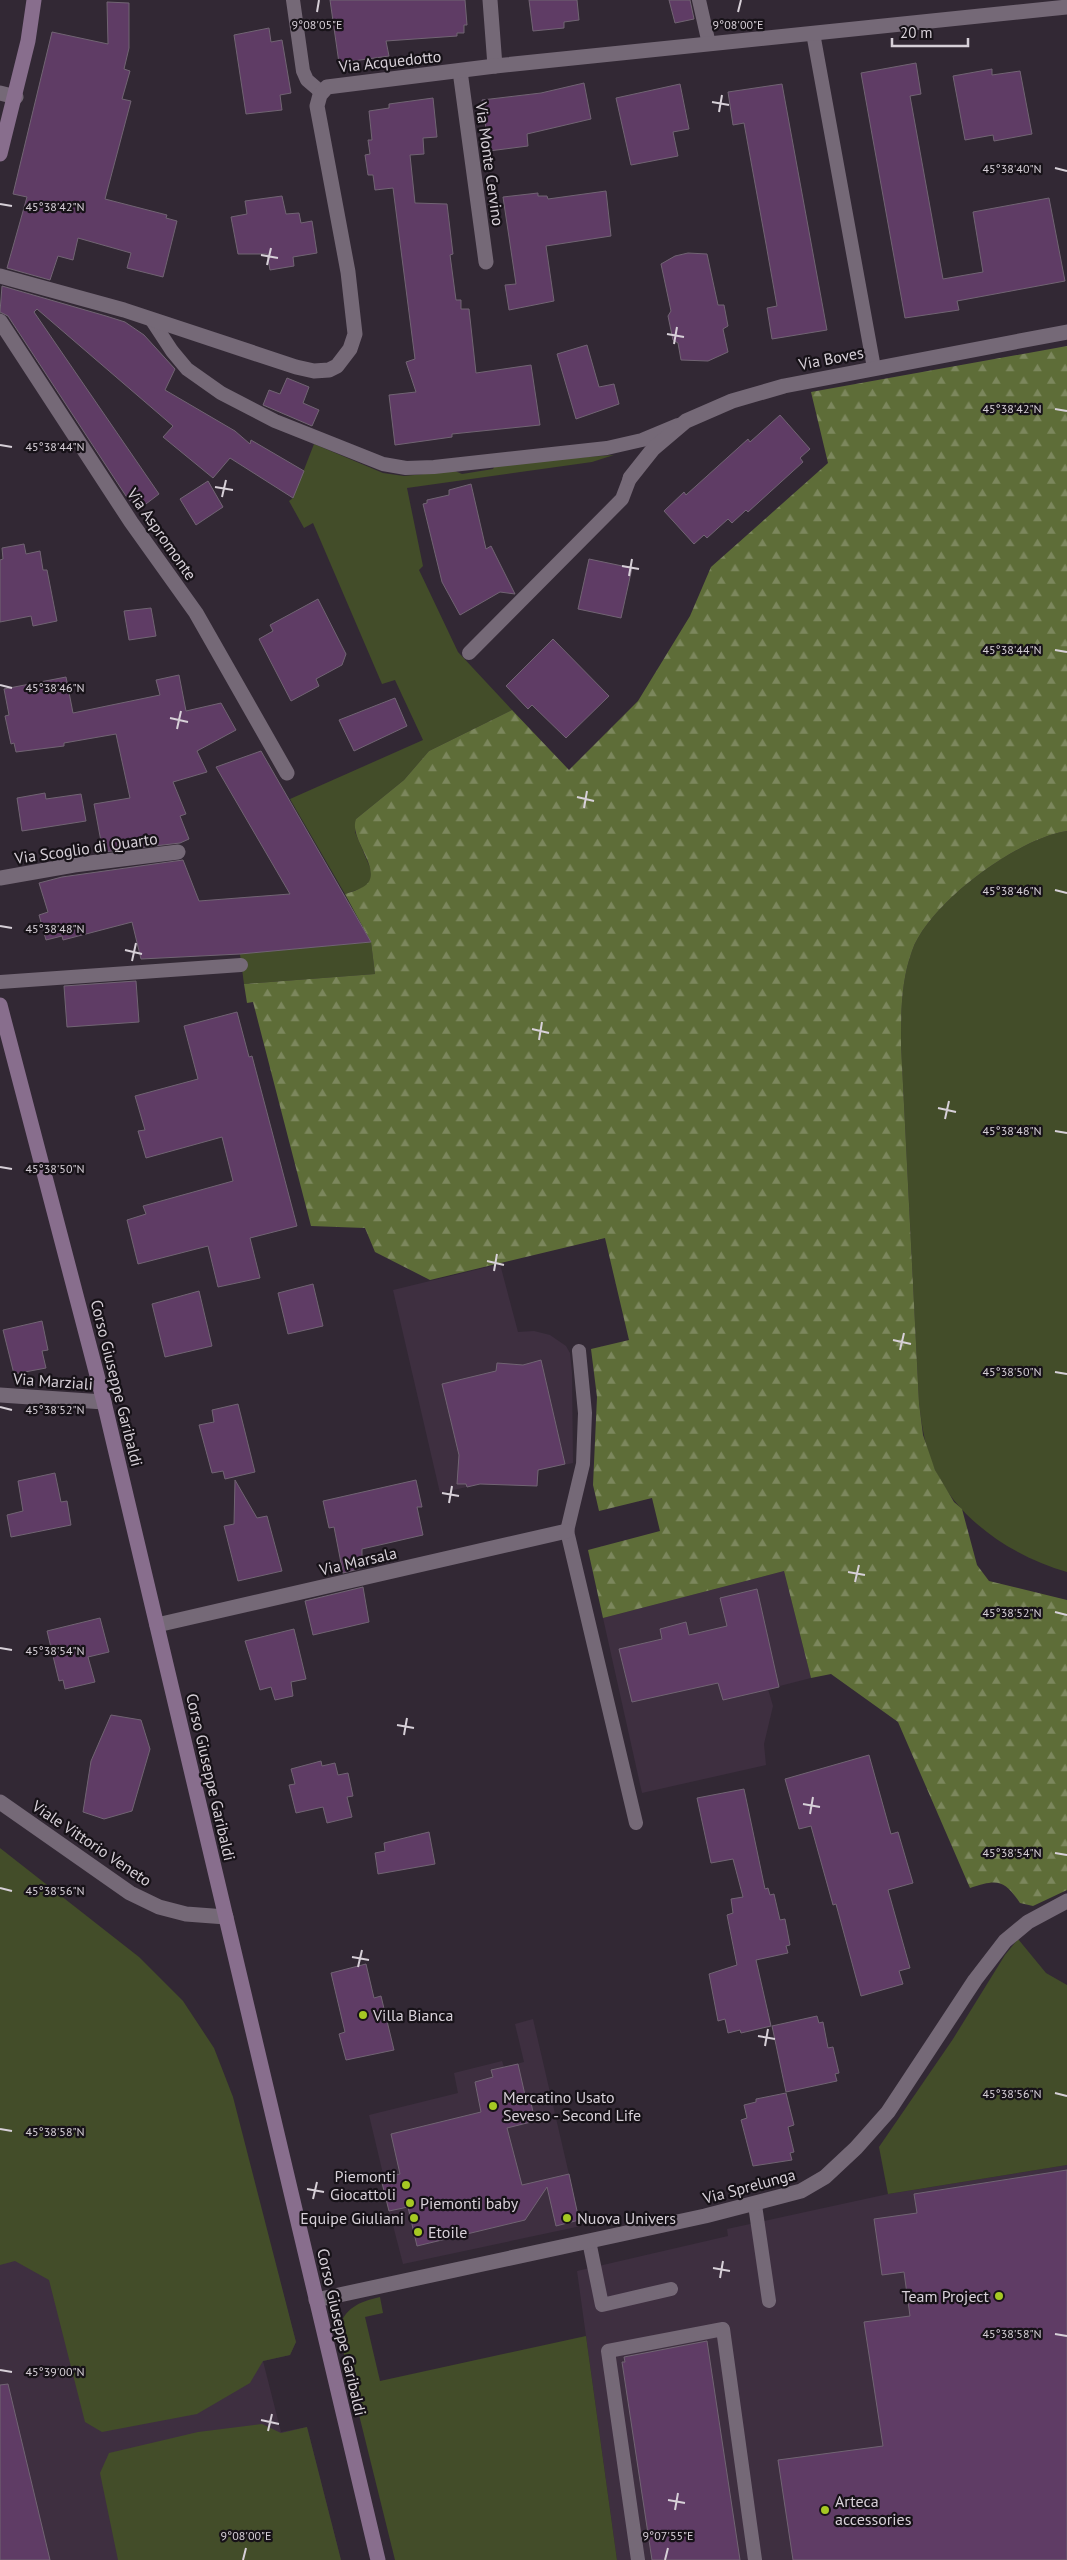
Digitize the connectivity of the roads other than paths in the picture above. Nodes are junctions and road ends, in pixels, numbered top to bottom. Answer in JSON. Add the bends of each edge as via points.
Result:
{"nodes":[{"id":1,"x":34,"y":0,"type":"edge"},
{"id":2,"x":293,"y":0,"type":"edge"},
{"id":3,"x":490,"y":0,"type":"edge"},
{"id":4,"x":699,"y":0,"type":"edge"},
{"id":5,"x":1067,"y":6,"type":"edge"},
{"id":6,"x":813,"y":33,"type":"junction"},
{"id":7,"x":709,"y":44,"type":"junction"},
{"id":8,"x":496,"y":66,"type":"junction"},
{"id":9,"x":460,"y":71,"type":"junction"},
{"id":10,"x":322,"y":92,"type":"junction"},
{"id":11,"x":0,"y":93,"type":"edge"},
{"id":12,"x":16,"y":97,"type":"junction"},
{"id":13,"x":0,"y":154,"type":"edge"},
{"id":14,"x":486,"y":262,"type":"dead end"},
{"id":15,"x":0,"y":276,"type":"edge"},
{"id":16,"x":151,"y":319,"type":"junction"},
{"id":17,"x":0,"y":321,"type":"edge"},
{"id":18,"x":1067,"y":332,"type":"edge"},
{"id":19,"x":874,"y":368,"type":"junction"},
{"id":20,"x":686,"y":421,"type":"junction"},
{"id":21,"x":630,"y":478,"type":"joint"},
{"id":22,"x":469,"y":653,"type":"dead end"},
{"id":23,"x":287,"y":773,"type":"dead end"},
{"id":24,"x":178,"y":852,"type":"dead end"},
{"id":25,"x":0,"y":878,"type":"edge"},
{"id":26,"x":241,"y":965,"type":"dead end"},
{"id":27,"x":0,"y":982,"type":"edge"},
{"id":28,"x":0,"y":1005,"type":"edge"},
{"id":29,"x":579,"y":1351,"type":"dead end"},
{"id":30,"x":0,"y":1395,"type":"edge"},
{"id":31,"x":104,"y":1402,"type":"junction"},
{"id":32,"x":567,"y":1531,"type":"junction"},
{"id":33,"x":158,"y":1625,"type":"junction"},
{"id":34,"x":0,"y":1802,"type":"edge"},
{"id":35,"x":636,"y":1823,"type":"dead end"},
{"id":36,"x":1067,"y":1901,"type":"edge"},
{"id":37,"x":226,"y":1917,"type":"junction"},
{"id":38,"x":755,"y":2204,"type":"junction"},
{"id":39,"x":589,"y":2241,"type":"junction"},
{"id":40,"x":671,"y":2289,"type":"dead end"},
{"id":41,"x":316,"y":2300,"type":"junction"},
{"id":42,"x":770,"y":2300,"type":"dead end"},
{"id":43,"x":378,"y":2560,"type":"edge"},
{"id":44,"x":638,"y":2560,"type":"edge"},
{"id":45,"x":755,"y":2560,"type":"edge"}],
"edges":[{"from":1,"to":12,"type":"main road"},
{"from":2,"to":10,"type":"lane","via":[[303,71]]},
{"from":3,"to":8,"type":"street"},
{"from":4,"to":7,"type":"lane"},
{"from":5,"to":6,"type":"street","name":"Via Acquedotto"},
{"from":6,"to":7,"type":"street","name":"Via Acquedotto"},
{"from":6,"to":19,"type":"lane"},
{"from":7,"to":8,"type":"street","name":"Via Acquedotto"},
{"from":8,"to":9,"type":"street","name":"Via Acquedotto"},
{"from":9,"to":10,"type":"street","name":"Via Acquedotto","via":[[334,84]]},
{"from":9,"to":14,"type":"street","name":"Via Monte Cervino"},
{"from":10,"to":16,"type":"street","name":"Via Acquedotto","via":[[317,110],[355,334],[344,359],[328,370],[314,371]]},
{"from":11,"to":12,"type":"street"},
{"from":12,"to":13,"type":"main road"},
{"from":15,"to":16,"type":"street","name":"Via Acquedotto"},
{"from":16,"to":20,"type":"lane","via":[[187,369],[221,393],[275,421],[383,464],[406,468],[434,467],[607,448],[642,440]]},
{"from":17,"to":23,"type":"street","name":"Via Aspromonte","via":[[131,522],[196,613]]},
{"from":18,"to":19,"type":"street","name":"Via Boves"},
{"from":19,"to":20,"type":"street","name":"Via Boves","via":[[784,386],[732,401]]},
{"from":20,"to":21,"type":"street","name":"Via Boves","via":[[653,449]]},
{"from":21,"to":22,"type":"lane","via":[[622,499]]},
{"from":24,"to":25,"type":"street","name":"Via Scoglio di Quarto"},
{"from":26,"to":27,"type":"lane"},
{"from":28,"to":31,"type":"main road","name":"Corso Giuseppe Garibaldi"},
{"from":29,"to":32,"type":"lane","via":[[585,1413],[584,1464]]},
{"from":30,"to":31,"type":"street","name":"Via Marziali"},
{"from":31,"to":33,"type":"main road","name":"Corso Giuseppe Garibaldi"},
{"from":32,"to":33,"type":"street","name":"Via Marsala"},
{"from":32,"to":35,"type":"lane"},
{"from":33,"to":37,"type":"main road","name":"Corso Giuseppe Garibaldi"},
{"from":34,"to":37,"type":"street","name":"Viale Vittorio Veneto","via":[[130,1893],[168,1910]]},
{"from":36,"to":38,"type":"street","name":"Via Sprelunga","via":[[1028,1922],[1005,1941],[975,1980],[888,2112],[856,2148],[826,2177],[801,2191]]},
{"from":37,"to":41,"type":"main road","name":"Corso Giuseppe Garibaldi"},
{"from":38,"to":39,"type":"street","name":"Via Sprelunga"},
{"from":38,"to":42,"type":"lane"},
{"from":39,"to":40,"type":"lane","via":[[602,2305]]},
{"from":39,"to":41,"type":"street","name":"Via Sprelunga"},
{"from":41,"to":43,"type":"main road","name":"Corso Giuseppe Garibaldi"},
{"from":44,"to":45,"type":"lane","via":[[608,2351],[723,2329]]}]}
